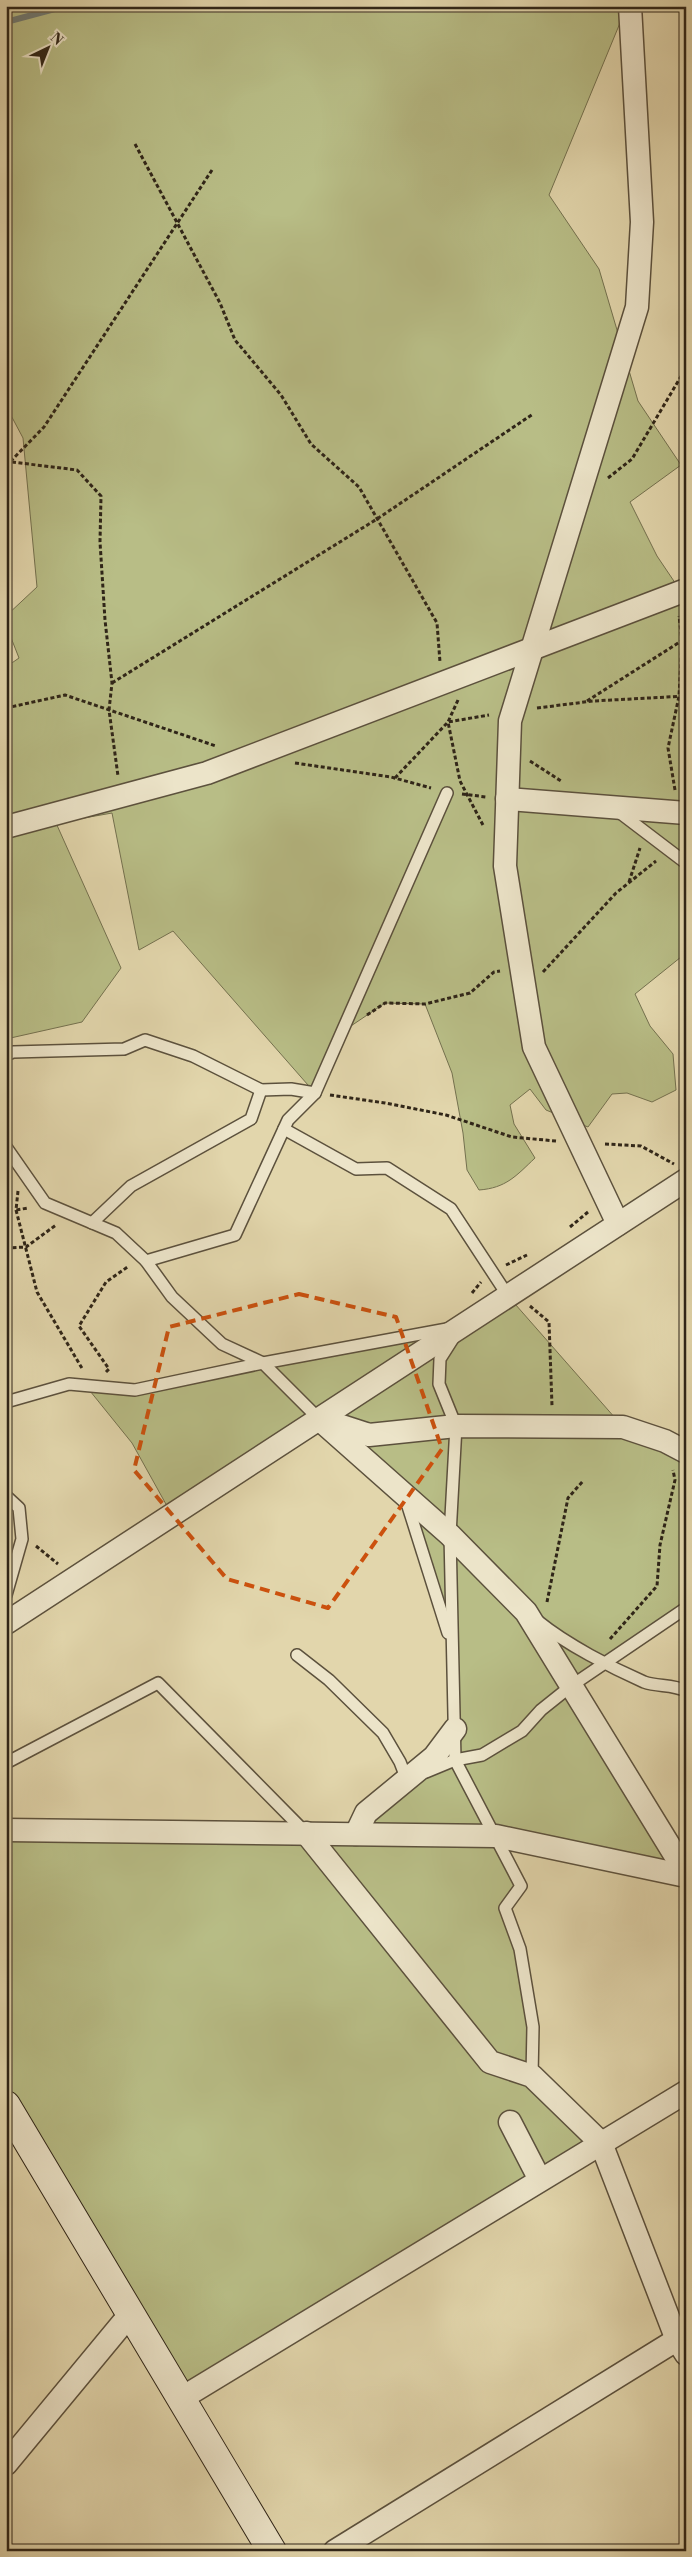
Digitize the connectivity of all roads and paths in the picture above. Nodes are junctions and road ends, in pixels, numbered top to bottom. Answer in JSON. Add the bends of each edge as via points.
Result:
{"nodes":[{"id":1,"x":630,"y":6,"type":"edge"},
{"id":2,"x":135,"y":144,"type":"dead end"},
{"id":3,"x":212,"y":170,"type":"dead end"},
{"id":4,"x":177,"y":223,"type":"junction"},
{"id":5,"x":686,"y":368,"type":"edge"},
{"id":6,"x":533,"y":414,"type":"dead end"},
{"id":7,"x":12,"y":462,"type":"junction"},
{"id":8,"x":6,"y":466,"type":"edge"},
{"id":9,"x":576,"y":502,"type":"junction"},
{"id":10,"x":377,"y":519,"type":"junction"},
{"id":11,"x":681,"y":591,"type":"edge"},
{"id":12,"x":684,"y":639,"type":"edge"},
{"id":13,"x":531,"y":649,"type":"junction"},
{"id":14,"x":442,"y":683,"type":"junction"},
{"id":15,"x":112,"y":684,"type":"junction"},
{"id":16,"x":464,"y":693,"type":"dead end"},
{"id":17,"x":679,"y":696,"type":"junction"},
{"id":18,"x":686,"y":696,"type":"edge"},
{"id":19,"x":585,"y":702,"type":"junction"},
{"id":20,"x":513,"y":711,"type":"junction"},
{"id":21,"x":448,"y":722,"type":"junction"},
{"id":22,"x":509,"y":748,"type":"junction"},
{"id":23,"x":395,"y":778,"type":"dead end"},
{"id":24,"x":566,"y":785,"type":"dead end"},
{"id":25,"x":447,"y":793,"type":"dead end"},
{"id":26,"x":120,"y":796,"type":"junction"},
{"id":27,"x":507,"y":798,"type":"junction"},
{"id":28,"x":614,"y":807,"type":"junction"},
{"id":29,"x":683,"y":813,"type":"edge"},
{"id":30,"x":6,"y":827,"type":"edge"},
{"id":31,"x":488,"y":835,"type":"dead end"},
{"id":32,"x":670,"y":850,"type":"junction"},
{"id":33,"x":686,"y":863,"type":"edge"},
{"id":34,"x":552,"y":961,"type":"junction"},
{"id":35,"x":521,"y":968,"type":"junction"},
{"id":36,"x":528,"y":1012,"type":"junction"},
{"id":37,"x":342,"y":1032,"type":"junction"},
{"id":38,"x":6,"y":1054,"type":"edge"},
{"id":39,"x":261,"y":1090,"type":"junction"},
{"id":40,"x":315,"y":1093,"type":"junction"},
{"id":41,"x":284,"y":1129,"type":"junction"},
{"id":42,"x":580,"y":1143,"type":"junction"},
{"id":43,"x":6,"y":1146,"type":"edge"},
{"id":44,"x":682,"y":1173,"type":"edge"},
{"id":45,"x":16,"y":1210,"type":"dead end"},
{"id":46,"x":71,"y":1214,"type":"junction"},
{"id":47,"x":92,"y":1223,"type":"junction"},
{"id":48,"x":618,"y":1224,"type":"junction"},
{"id":49,"x":26,"y":1246,"type":"junction"},
{"id":50,"x":6,"y":1248,"type":"edge"},
{"id":51,"x":144,"y":1259,"type":"junction"},
{"id":52,"x":516,"y":1291,"type":"junction"},
{"id":53,"x":461,"y":1326,"type":"junction"},
{"id":54,"x":263,"y":1363,"type":"junction"},
{"id":55,"x":93,"y":1386,"type":"junction"},
{"id":56,"x":6,"y":1402,"type":"edge"},
{"id":57,"x":319,"y":1419,"type":"junction"},
{"id":58,"x":456,"y":1426,"type":"junction"},
{"id":59,"x":552,"y":1427,"type":"junction"},
{"id":60,"x":665,"y":1441,"type":"junction"},
{"id":61,"x":686,"y":1452,"type":"edge"},
{"id":62,"x":583,"y":1481,"type":"dead end"},
{"id":63,"x":404,"y":1494,"type":"junction"},
{"id":64,"x":6,"y":1496,"type":"edge"},
{"id":65,"x":450,"y":1535,"type":"junction"},
{"id":66,"x":22,"y":1539,"type":"junction"},
{"id":67,"x":74,"y":1579,"type":"junction"},
{"id":68,"x":6,"y":1595,"type":"edge"},
{"id":69,"x":686,"y":1608,"type":"edge"},
{"id":70,"x":534,"y":1618,"type":"junction"},
{"id":71,"x":6,"y":1623,"type":"edge"},
{"id":72,"x":452,"y":1646,"type":"junction"},
{"id":73,"x":297,"y":1655,"type":"dead end"},
{"id":74,"x":606,"y":1662,"type":"junction"},
{"id":75,"x":571,"y":1686,"type":"junction"},
{"id":76,"x":686,"y":1691,"type":"edge"},
{"id":77,"x":454,"y":1729,"type":"junction"},
{"id":78,"x":455,"y":1760,"type":"junction"},
{"id":79,"x":6,"y":1763,"type":"edge"},
{"id":80,"x":406,"y":1781,"type":"junction"},
{"id":81,"x":6,"y":1830,"type":"edge"},
{"id":82,"x":306,"y":1833,"type":"junction"},
{"id":83,"x":356,"y":1834,"type":"junction"},
{"id":84,"x":496,"y":1836,"type":"junction"},
{"id":85,"x":686,"y":1875,"type":"edge"},
{"id":86,"x":532,"y":2076,"type":"junction"},
{"id":87,"x":686,"y":2092,"type":"edge"},
{"id":88,"x":6,"y":2105,"type":"edge"},
{"id":89,"x":510,"y":2122,"type":"dead end"},
{"id":90,"x":601,"y":2143,"type":"junction"},
{"id":91,"x":540,"y":2180,"type":"junction"},
{"id":92,"x":131,"y":2313,"type":"junction"},
{"id":93,"x":683,"y":2342,"type":"edge"},
{"id":94,"x":182,"y":2398,"type":"junction"},
{"id":95,"x":6,"y":2464,"type":"edge"},
{"id":96,"x":272,"y":2551,"type":"edge"},
{"id":97,"x":334,"y":2551,"type":"edge"}],
"edges":[{"from":1,"to":9,"type":"street","via":[[642,222],[637,307]]},
{"from":2,"to":4,"type":"path"},
{"from":3,"to":4,"type":"path"},
{"from":4,"to":7,"type":"path","via":[[44,427]]},
{"from":4,"to":10,"type":"path","via":[[220,303],[235,340],[281,395],[311,444],[359,487]]},
{"from":5,"to":9,"type":"path","via":[[632,459]]},
{"from":6,"to":10,"type":"path"},
{"from":7,"to":8,"type":"path"},
{"from":7,"to":15,"type":"path","via":[[77,470],[101,496],[100,542]]},
{"from":9,"to":13,"type":"street"},
{"from":10,"to":14,"type":"path","via":[[437,622]]},
{"from":10,"to":15,"type":"path"},
{"from":11,"to":12,"type":"path"},
{"from":11,"to":13,"type":"street"},
{"from":12,"to":17,"type":"path"},
{"from":12,"to":19,"type":"path"},
{"from":13,"to":14,"type":"street"},
{"from":13,"to":20,"type":"street"},
{"from":14,"to":26,"type":"street","via":[[207,773]]},
{"from":15,"to":26,"type":"path","via":[[108,710]]},
{"from":16,"to":21,"type":"path"},
{"from":17,"to":18,"type":"path"},
{"from":17,"to":19,"type":"path"},
{"from":17,"to":29,"type":"path","via":[[668,748]]},
{"from":19,"to":20,"type":"path"},
{"from":20,"to":21,"type":"path"},
{"from":20,"to":22,"type":"street"},
{"from":21,"to":23,"type":"path"},
{"from":21,"to":31,"type":"path","via":[[460,781]]},
{"from":22,"to":24,"type":"path"},
{"from":22,"to":27,"type":"street"},
{"from":25,"to":37,"type":"lane"},
{"from":26,"to":30,"type":"street"},
{"from":27,"to":28,"type":"street"},
{"from":27,"to":35,"type":"street","via":[[505,866]]},
{"from":28,"to":29,"type":"street"},
{"from":28,"to":32,"type":"lane"},
{"from":32,"to":33,"type":"lane"},
{"from":32,"to":34,"type":"path","via":[[616,893]]},
{"from":34,"to":35,"type":"path"},
{"from":34,"to":36,"type":"path","via":[[542,972]]},
{"from":35,"to":36,"type":"street"},
{"from":35,"to":37,"type":"path","via":[[494,972],[470,993],[425,1004],[385,1003]]},
{"from":36,"to":42,"type":"street","via":[[534,1047]]},
{"from":37,"to":40,"type":"lane"},
{"from":38,"to":39,"type":"lane","via":[[124,1050],[145,1040],[193,1056]]},
{"from":39,"to":40,"type":"lane","via":[[291,1089]]},
{"from":39,"to":47,"type":"lane","via":[[251,1119],[131,1186]]},
{"from":40,"to":41,"type":"lane","via":[[288,1120]]},
{"from":40,"to":42,"type":"path","via":[[446,1115],[512,1137]]},
{"from":41,"to":51,"type":"lane","via":[[235,1235]]},
{"from":41,"to":52,"type":"lane","via":[[356,1169],[387,1168],[451,1209]]},
{"from":42,"to":44,"type":"path","via":[[642,1146]]},
{"from":42,"to":48,"type":"street"},
{"from":43,"to":46,"type":"lane","via":[[46,1204]]},
{"from":44,"to":48,"type":"street"},
{"from":45,"to":49,"type":"path"},
{"from":46,"to":47,"type":"lane"},
{"from":46,"to":49,"type":"path"},
{"from":47,"to":51,"type":"lane","via":[[116,1233]]},
{"from":48,"to":52,"type":"street"},
{"from":49,"to":50,"type":"path"},
{"from":49,"to":55,"type":"path","via":[[38,1292]]},
{"from":51,"to":54,"type":"lane","via":[[172,1297],[222,1344]]},
{"from":51,"to":55,"type":"path","via":[[106,1282],[79,1326],[109,1369]]},
{"from":52,"to":53,"type":"street"},
{"from":52,"to":59,"type":"path","via":[[549,1322]]},
{"from":53,"to":54,"type":"lane"},
{"from":53,"to":57,"type":"street"},
{"from":53,"to":58,"type":"lane","via":[[440,1359],[439,1384]]},
{"from":54,"to":55,"type":"lane","via":[[135,1390]]},
{"from":54,"to":57,"type":"lane"},
{"from":55,"to":56,"type":"lane","via":[[70,1384]]},
{"from":57,"to":58,"type":"street","via":[[369,1435]]},
{"from":57,"to":63,"type":"street"},
{"from":57,"to":67,"type":"street"},
{"from":58,"to":59,"type":"street"},
{"from":58,"to":65,"type":"lane"},
{"from":59,"to":60,"type":"street","via":[[623,1428]]},
{"from":60,"to":61,"type":"street"},
{"from":60,"to":74,"type":"path","via":[[676,1480],[660,1546],[657,1586],[607,1641]]},
{"from":62,"to":70,"type":"path","via":[[568,1498]]},
{"from":63,"to":65,"type":"street"},
{"from":63,"to":72,"type":"lane"},
{"from":64,"to":66,"type":"lane","via":[[19,1508]]},
{"from":65,"to":70,"type":"street"},
{"from":65,"to":72,"type":"lane"},
{"from":66,"to":67,"type":"path","via":[[41,1548]]},
{"from":66,"to":68,"type":"lane"},
{"from":67,"to":71,"type":"street"},
{"from":69,"to":74,"type":"lane"},
{"from":70,"to":74,"type":"lane","via":[[559,1637]]},
{"from":70,"to":75,"type":"street"},
{"from":72,"to":77,"type":"lane"},
{"from":73,"to":80,"type":"lane","via":[[329,1680],[383,1733],[400,1762]]},
{"from":74,"to":75,"type":"lane"},
{"from":74,"to":76,"type":"lane","via":[[646,1683],[675,1685]]},
{"from":75,"to":78,"type":"lane","via":[[541,1710],[522,1732],[482,1755]]},
{"from":75,"to":85,"type":"street"},
{"from":77,"to":78,"type":"lane"},
{"from":77,"to":80,"type":"street","via":[[434,1757]]},
{"from":78,"to":80,"type":"lane"},
{"from":78,"to":84,"type":"lane"},
{"from":79,"to":82,"type":"lane","via":[[158,1683]]},
{"from":80,"to":83,"type":"street","via":[[366,1813]]},
{"from":81,"to":82,"type":"street"},
{"from":82,"to":83,"type":"street"},
{"from":82,"to":86,"type":"street","via":[[490,2062]]},
{"from":83,"to":84,"type":"street"},
{"from":84,"to":85,"type":"street"},
{"from":84,"to":86,"type":"lane","via":[[520,1886],[505,1908],[520,1949],[533,2027]]},
{"from":86,"to":90,"type":"street"},
{"from":87,"to":90,"type":"street"},
{"from":88,"to":92,"type":"main road"},
{"from":89,"to":91,"type":"street"},
{"from":90,"to":91,"type":"street"},
{"from":90,"to":93,"type":"street"},
{"from":91,"to":94,"type":"street"},
{"from":92,"to":94,"type":"main road"},
{"from":92,"to":95,"type":"street"},
{"from":93,"to":97,"type":"street"},
{"from":94,"to":96,"type":"main road"}]}
